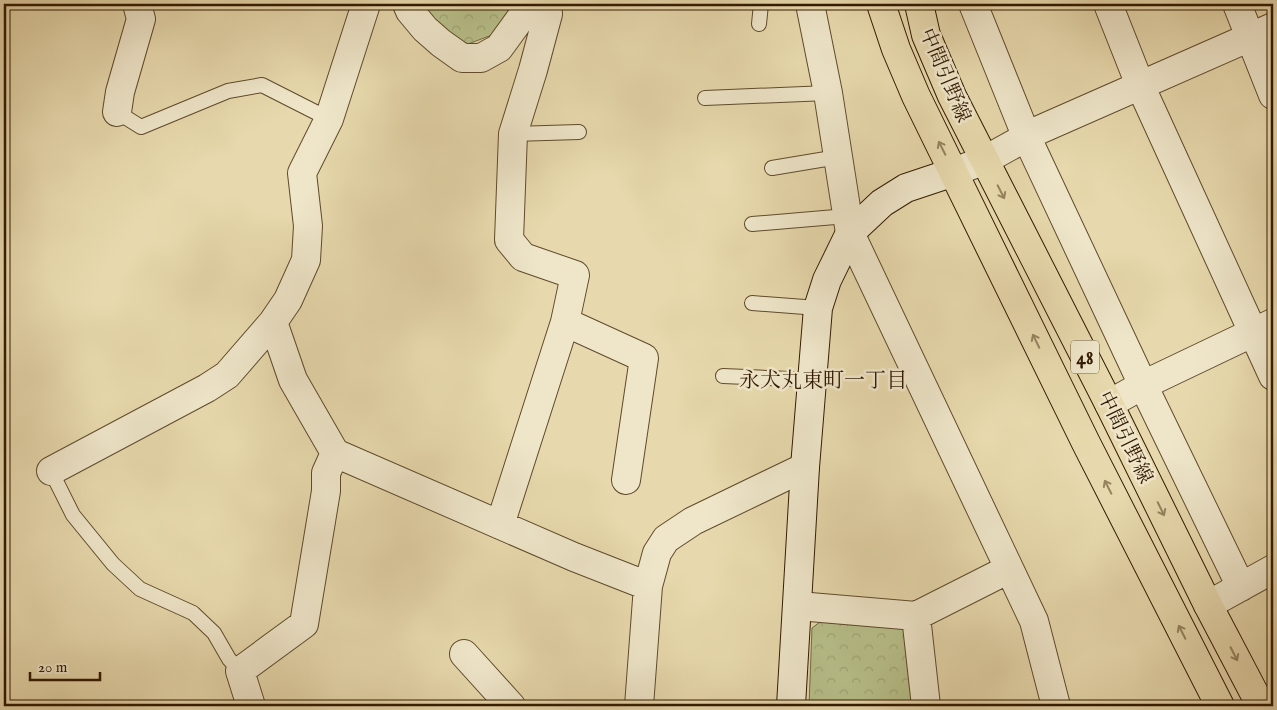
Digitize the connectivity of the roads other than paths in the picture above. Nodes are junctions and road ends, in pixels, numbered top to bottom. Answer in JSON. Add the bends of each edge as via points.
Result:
{"nodes":[{"id":1,"x":366,"y":4,"type":"edge"},
{"id":2,"x":407,"y":4,"type":"edge"},
{"id":3,"x":531,"y":4,"type":"edge"},
{"id":4,"x":547,"y":4,"type":"edge"},
{"id":5,"x":761,"y":4,"type":"edge"},
{"id":6,"x":810,"y":4,"type":"edge"},
{"id":7,"x":881,"y":4,"type":"edge"},
{"id":8,"x":919,"y":4,"type":"edge"},
{"id":9,"x":973,"y":4,"type":"edge"},
{"id":10,"x":1108,"y":4,"type":"edge"},
{"id":11,"x":1237,"y":4,"type":"edge"},
{"id":12,"x":145,"y":9,"type":"edge"},
{"id":13,"x":759,"y":24,"type":"dead end"},
{"id":14,"x":1262,"y":32,"type":"edge"},
{"id":15,"x":1140,"y":85,"type":"junction"},
{"id":16,"x":828,"y":93,"type":"junction"},
{"id":17,"x":1273,"y":95,"type":"edge"},
{"id":18,"x":705,"y":98,"type":"dead end"},
{"id":19,"x":117,"y":112,"type":"joint"},
{"id":20,"x":329,"y":119,"type":"junction"},
{"id":21,"x":579,"y":132,"type":"dead end"},
{"id":22,"x":513,"y":134,"type":"junction"},
{"id":23,"x":1027,"y":138,"type":"junction"},
{"id":24,"x":838,"y":157,"type":"junction"},
{"id":25,"x":985,"y":160,"type":"junction"},
{"id":26,"x":772,"y":168,"type":"dead end"},
{"id":27,"x":954,"y":172,"type":"junction"},
{"id":28,"x":752,"y":224,"type":"dead end"},
{"id":29,"x":848,"y":224,"type":"junction"},
{"id":30,"x":752,"y":303,"type":"dead end"},
{"id":31,"x":818,"y":308,"type":"junction"},
{"id":32,"x":273,"y":322,"type":"junction"},
{"id":33,"x":564,"y":322,"type":"junction"},
{"id":34,"x":1264,"y":327,"type":"edge"},
{"id":35,"x":723,"y":376,"type":"dead end"},
{"id":36,"x":1273,"y":376,"type":"edge"},
{"id":37,"x":812,"y":380,"type":"junction"},
{"id":38,"x":1143,"y":385,"type":"junction"},
{"id":39,"x":1109,"y":404,"type":"junction"},
{"id":40,"x":335,"y":453,"type":"junction"},
{"id":41,"x":805,"y":467,"type":"junction"},
{"id":42,"x":51,"y":471,"type":"joint"},
{"id":43,"x":626,"y":480,"type":"dead end"},
{"id":44,"x":500,"y":525,"type":"junction"},
{"id":45,"x":1009,"y":569,"type":"junction"},
{"id":46,"x":1273,"y":569,"type":"edge"},
{"id":47,"x":648,"y":586,"type":"junction"},
{"id":48,"x":1241,"y":587,"type":"junction"},
{"id":49,"x":1208,"y":605,"type":"junction"},
{"id":50,"x":798,"y":606,"type":"junction"},
{"id":51,"x":916,"y":616,"type":"junction"},
{"id":52,"x":464,"y":654,"type":"dead end"},
{"id":53,"x":240,"y":672,"type":"junction"},
{"id":54,"x":1261,"y":701,"type":"edge"},
{"id":55,"x":251,"y":706,"type":"edge"},
{"id":56,"x":511,"y":706,"type":"edge"},
{"id":57,"x":639,"y":706,"type":"edge"},
{"id":58,"x":791,"y":706,"type":"edge"},
{"id":59,"x":926,"y":706,"type":"edge"},
{"id":60,"x":1056,"y":706,"type":"edge"},
{"id":61,"x":1220,"y":706,"type":"edge"}],
"edges":[{"from":1,"to":20,"type":"street"},
{"from":2,"to":3,"type":"street","via":[[425,29],[441,43],[462,58],[482,58],[499,48]]},
{"from":4,"to":22,"type":"street","via":[[548,14]]},
{"from":5,"to":13,"type":"lane"},
{"from":6,"to":16,"type":"street"},
{"from":27,"to":7,"type":"main road","name":"中間引野線","number":"48","one_way":true,"via":[[913,89]]},
{"from":8,"to":25,"type":"main road","name":"中間引野線","number":"48","via":[[926,35]]},
{"from":9,"to":23,"type":"street"},
{"from":10,"to":15,"type":"street"},
{"from":11,"to":14,"type":"street"},
{"from":12,"to":19,"type":"street"},
{"from":14,"to":15,"type":"street"},
{"from":14,"to":17,"type":"street"},
{"from":15,"to":23,"type":"street"},
{"from":15,"to":34,"type":"street"},
{"from":16,"to":18,"type":"lane"},
{"from":16,"to":24,"type":"street"},
{"from":19,"to":20,"type":"lane","via":[[141,127],[228,91],[262,85]]},
{"from":20,"to":32,"type":"street","via":[[302,173],[308,226],[306,260],[288,300]]},
{"from":21,"to":22,"type":"lane"},
{"from":22,"to":33,"type":"street","via":[[509,240],[523,257],[575,275]]},
{"from":23,"to":25,"type":"street"},
{"from":23,"to":38,"type":"street"},
{"from":24,"to":26,"type":"lane"},
{"from":24,"to":29,"type":"street"},
{"from":25,"to":27,"type":"street"},
{"from":25,"to":39,"type":"main road","name":"中間引野線","number":"48","one_way":true},
{"from":27,"to":29,"type":"street","via":[[906,188]]},
{"from":61,"to":27,"type":"main road","name":"中間引野線","number":"48","one_way":true,"via":[[1086,443]]},
{"from":28,"to":29,"type":"lane"},
{"from":29,"to":31,"type":"street"},
{"from":29,"to":45,"type":"street"},
{"from":30,"to":31,"type":"lane"},
{"from":31,"to":37,"type":"street"},
{"from":32,"to":40,"type":"street","via":[[293,380]]},
{"from":32,"to":42,"type":"street","via":[[227,375],[208,388]]},
{"from":33,"to":43,"type":"street","via":[[644,358]]},
{"from":33,"to":44,"type":"street"},
{"from":34,"to":36,"type":"street"},
{"from":34,"to":38,"type":"street"},
{"from":35,"to":37,"type":"lane"},
{"from":37,"to":41,"type":"street"},
{"from":38,"to":39,"type":"street"},
{"from":38,"to":48,"type":"street"},
{"from":39,"to":49,"type":"main road","name":"中間引野線","number":"48","one_way":true},
{"from":40,"to":44,"type":"street"},
{"from":40,"to":53,"type":"street","via":[[326,472],[326,491],[304,624]]},
{"from":41,"to":47,"type":"street","via":[[693,521],[666,539],[657,553]]},
{"from":41,"to":50,"type":"street"},
{"from":42,"to":53,"type":"lane","via":[[73,515],[113,564],[140,589],[193,613],[214,633]]},
{"from":44,"to":47,"type":"street"},
{"from":45,"to":51,"type":"street"},
{"from":45,"to":60,"type":"street","via":[[1034,621]]},
{"from":46,"to":48,"type":"street"},
{"from":47,"to":57,"type":"street"},
{"from":48,"to":49,"type":"street"},
{"from":49,"to":54,"type":"main road","name":"中間引野線","number":"48","one_way":true},
{"from":50,"to":51,"type":"street"},
{"from":50,"to":58,"type":"street"},
{"from":51,"to":59,"type":"street"},
{"from":52,"to":56,"type":"street"},
{"from":53,"to":55,"type":"street"}]}
